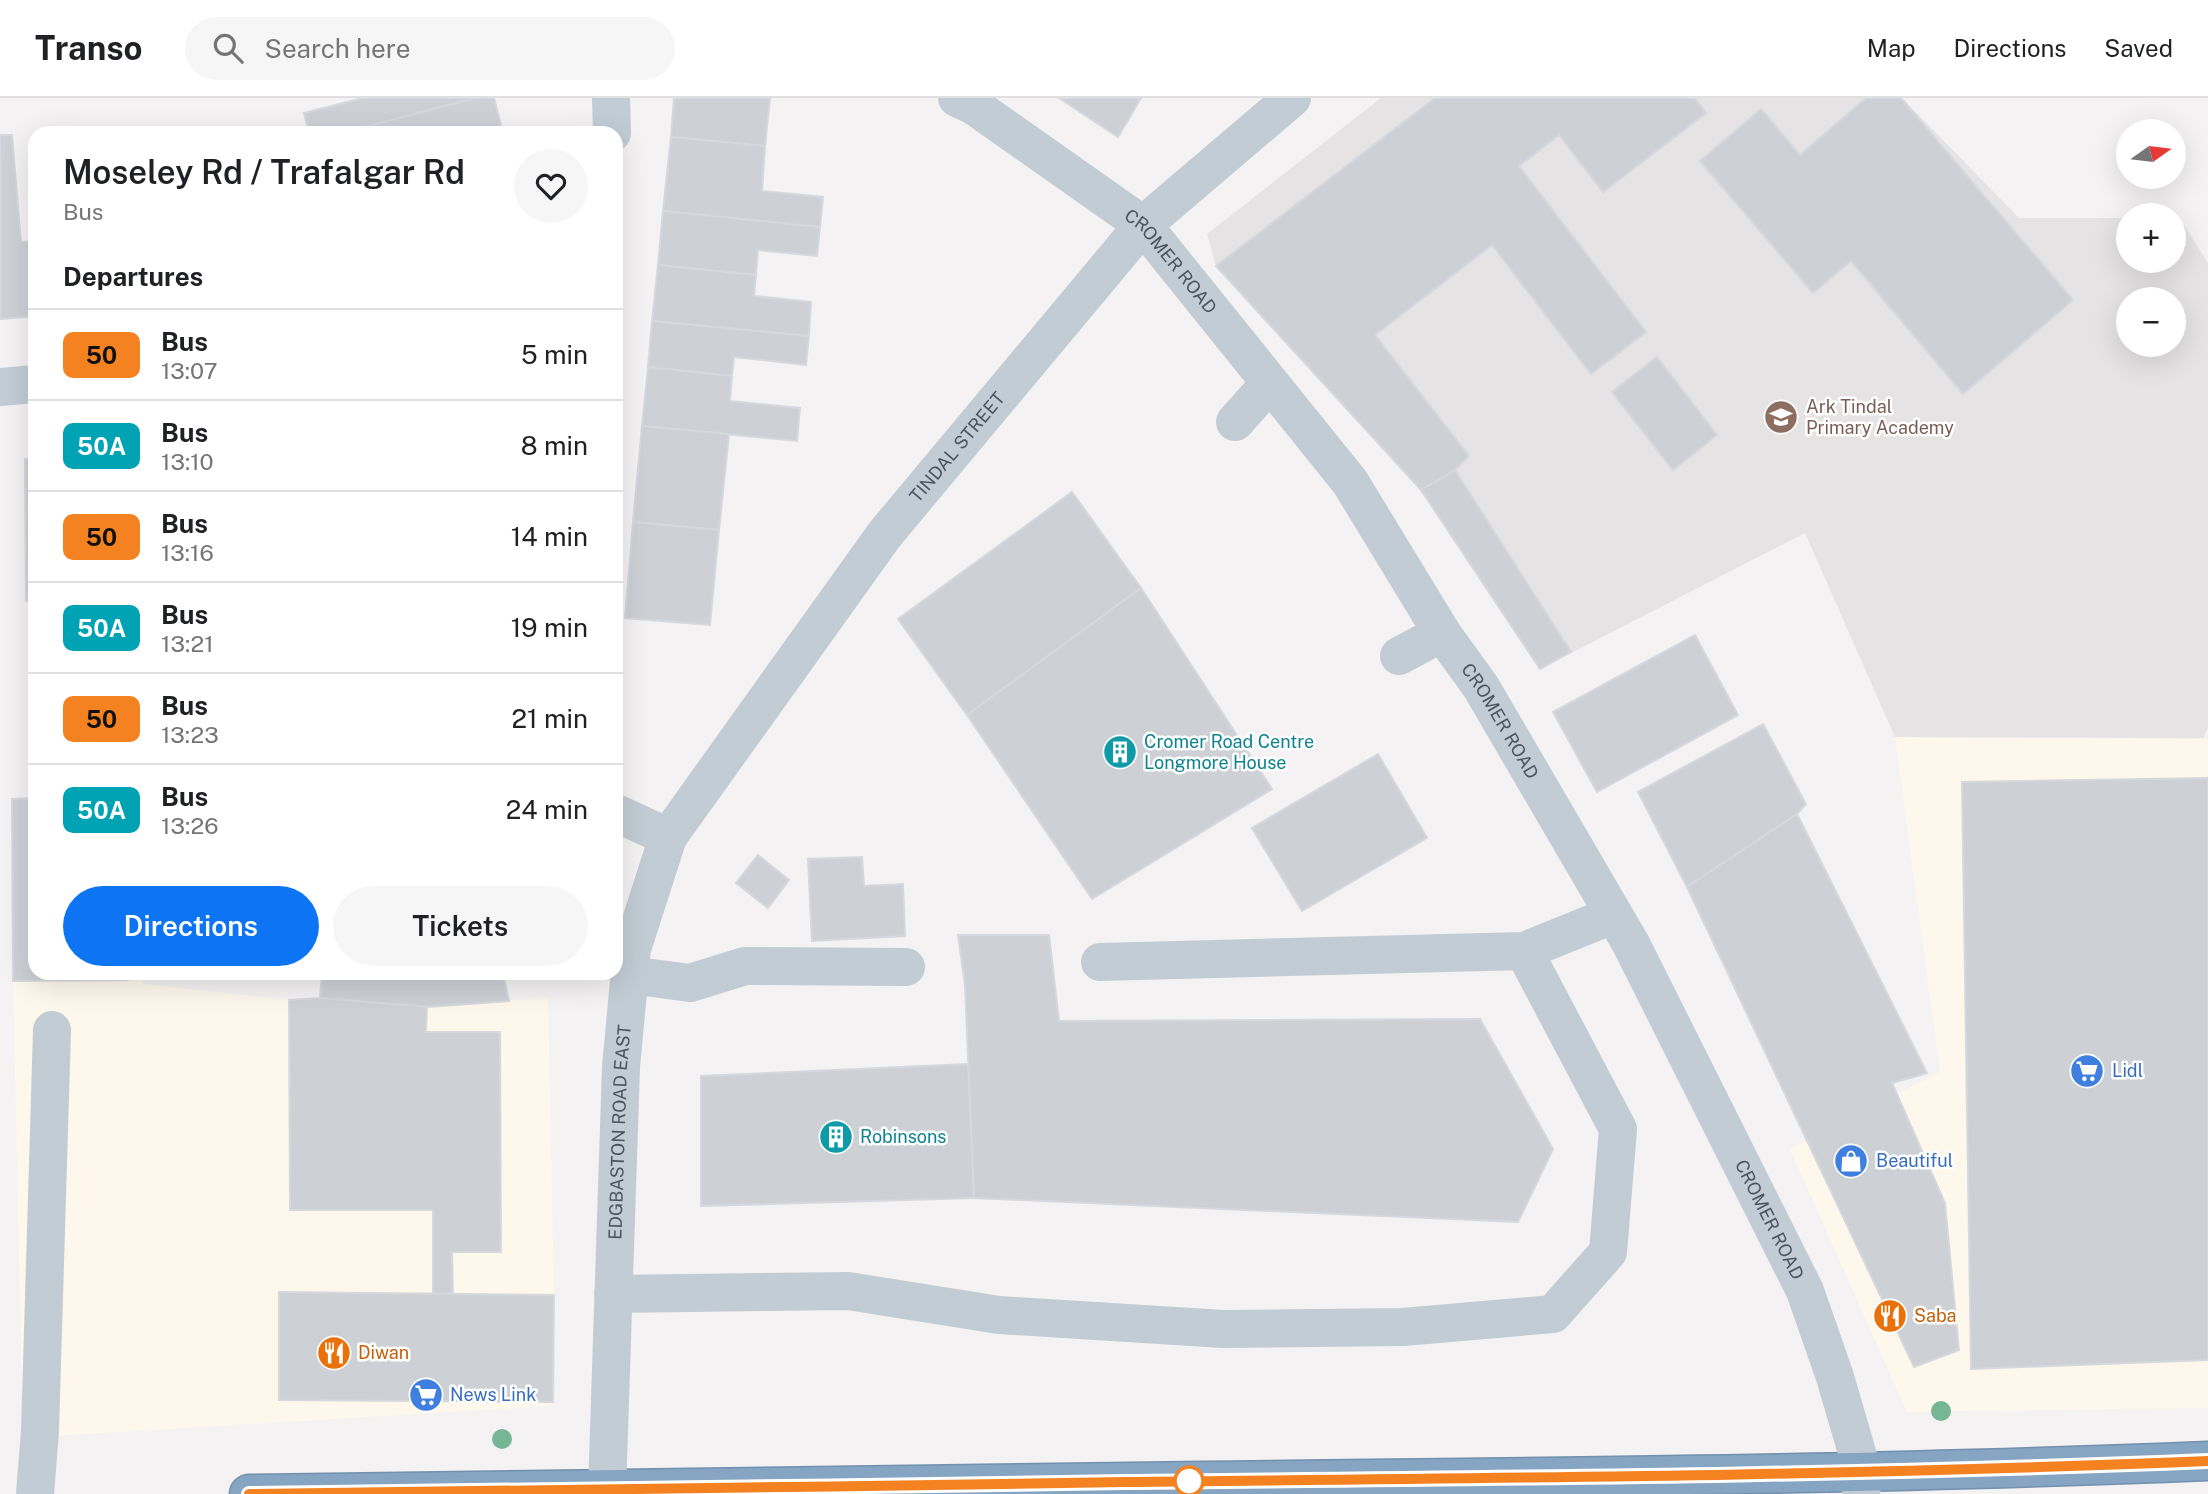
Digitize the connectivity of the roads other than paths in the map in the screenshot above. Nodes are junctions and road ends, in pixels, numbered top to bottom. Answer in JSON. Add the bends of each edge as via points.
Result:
{"nodes":[{"id":1,"x":611,"y":98,"type":"edge"},
{"id":2,"x":957,"y":98,"type":"edge"},
{"id":3,"x":1292,"y":98,"type":"edge"},
{"id":4,"x":612,"y":126,"type":"edge"},
{"id":5,"x":1143,"y":225,"type":"junction"},
{"id":6,"x":1270,"y":383,"type":"junction"},
{"id":7,"x":28,"y":385,"type":"edge"},
{"id":8,"x":0,"y":387,"type":"edge"},
{"id":9,"x":1236,"y":422,"type":"dead end"},
{"id":10,"x":1442,"y":633,"type":"junction"},
{"id":11,"x":1399,"y":656,"type":"dead end"},
{"id":12,"x":623,"y":816,"type":"edge"},
{"id":13,"x":668,"y":837,"type":"junction"},
{"id":14,"x":1613,"y":915,"type":"junction"},
{"id":15,"x":1524,"y":951,"type":"junction"},
{"id":16,"x":1100,"y":962,"type":"dead end"},
{"id":17,"x":906,"y":967,"type":"dead end"},
{"id":18,"x":630,"y":975,"type":"junction"},
{"id":19,"x":52,"y":1030,"type":"dead end"},
{"id":20,"x":613,"y":1294,"type":"junction"},
{"id":21,"x":2208,"y":1461,"type":"edge"},
{"id":22,"x":1862,"y":1484,"type":"edge"},
{"id":23,"x":916,"y":1489,"type":"edge"},
{"id":24,"x":607,"y":1491,"type":"junction"},
{"id":25,"x":35,"y":1494,"type":"edge"},
{"id":26,"x":249,"y":1494,"type":"edge"}],
"edges":[{"from":1,"to":4,"type":"street"},
{"from":2,"to":5,"type":"street","name":"CROMER ROAD"},
{"from":3,"to":5,"type":"street","name":"TINDAL STREET"},
{"from":5,"to":6,"type":"street","name":"CROMER ROAD"},
{"from":5,"to":13,"type":"street","name":"TINDAL STREET","via":[[885,534]]},
{"from":6,"to":9,"type":"street"},
{"from":6,"to":10,"type":"street","name":"CROMER ROAD","via":[[1350,482]]},
{"from":7,"to":8,"type":"street"},
{"from":10,"to":11,"type":"street"},
{"from":10,"to":14,"type":"street","name":"CROMER ROAD","via":[[1481,687]]},
{"from":12,"to":13,"type":"street"},
{"from":13,"to":18,"type":"street","name":"EDGBASTON ROAD EAST","via":[[632,949]]},
{"from":14,"to":15,"type":"street"},
{"from":14,"to":22,"type":"street","name":"CROMER ROAD","via":[[1804,1292],[1835,1377]]},
{"from":15,"to":16,"type":"street"},
{"from":15,"to":20,"type":"street","via":[[1618,1129],[1608,1252],[1553,1314],[1403,1327],[1223,1329],[999,1315],[848,1291]]},
{"from":17,"to":18,"type":"street","via":[[745,967],[690,983]]},
{"from":18,"to":20,"type":"street","name":"EDGBASTON ROAD EAST","via":[[621,1067]]},
{"from":19,"to":25,"type":"street"},
{"from":20,"to":24,"type":"street","name":"EDGBASTON ROAD EAST"},
{"from":21,"to":22,"type":"highway"},
{"from":22,"to":23,"type":"highway","via":[[1673,1474]]},
{"from":23,"to":24,"type":"highway"},
{"from":24,"to":26,"type":"highway"}]}
